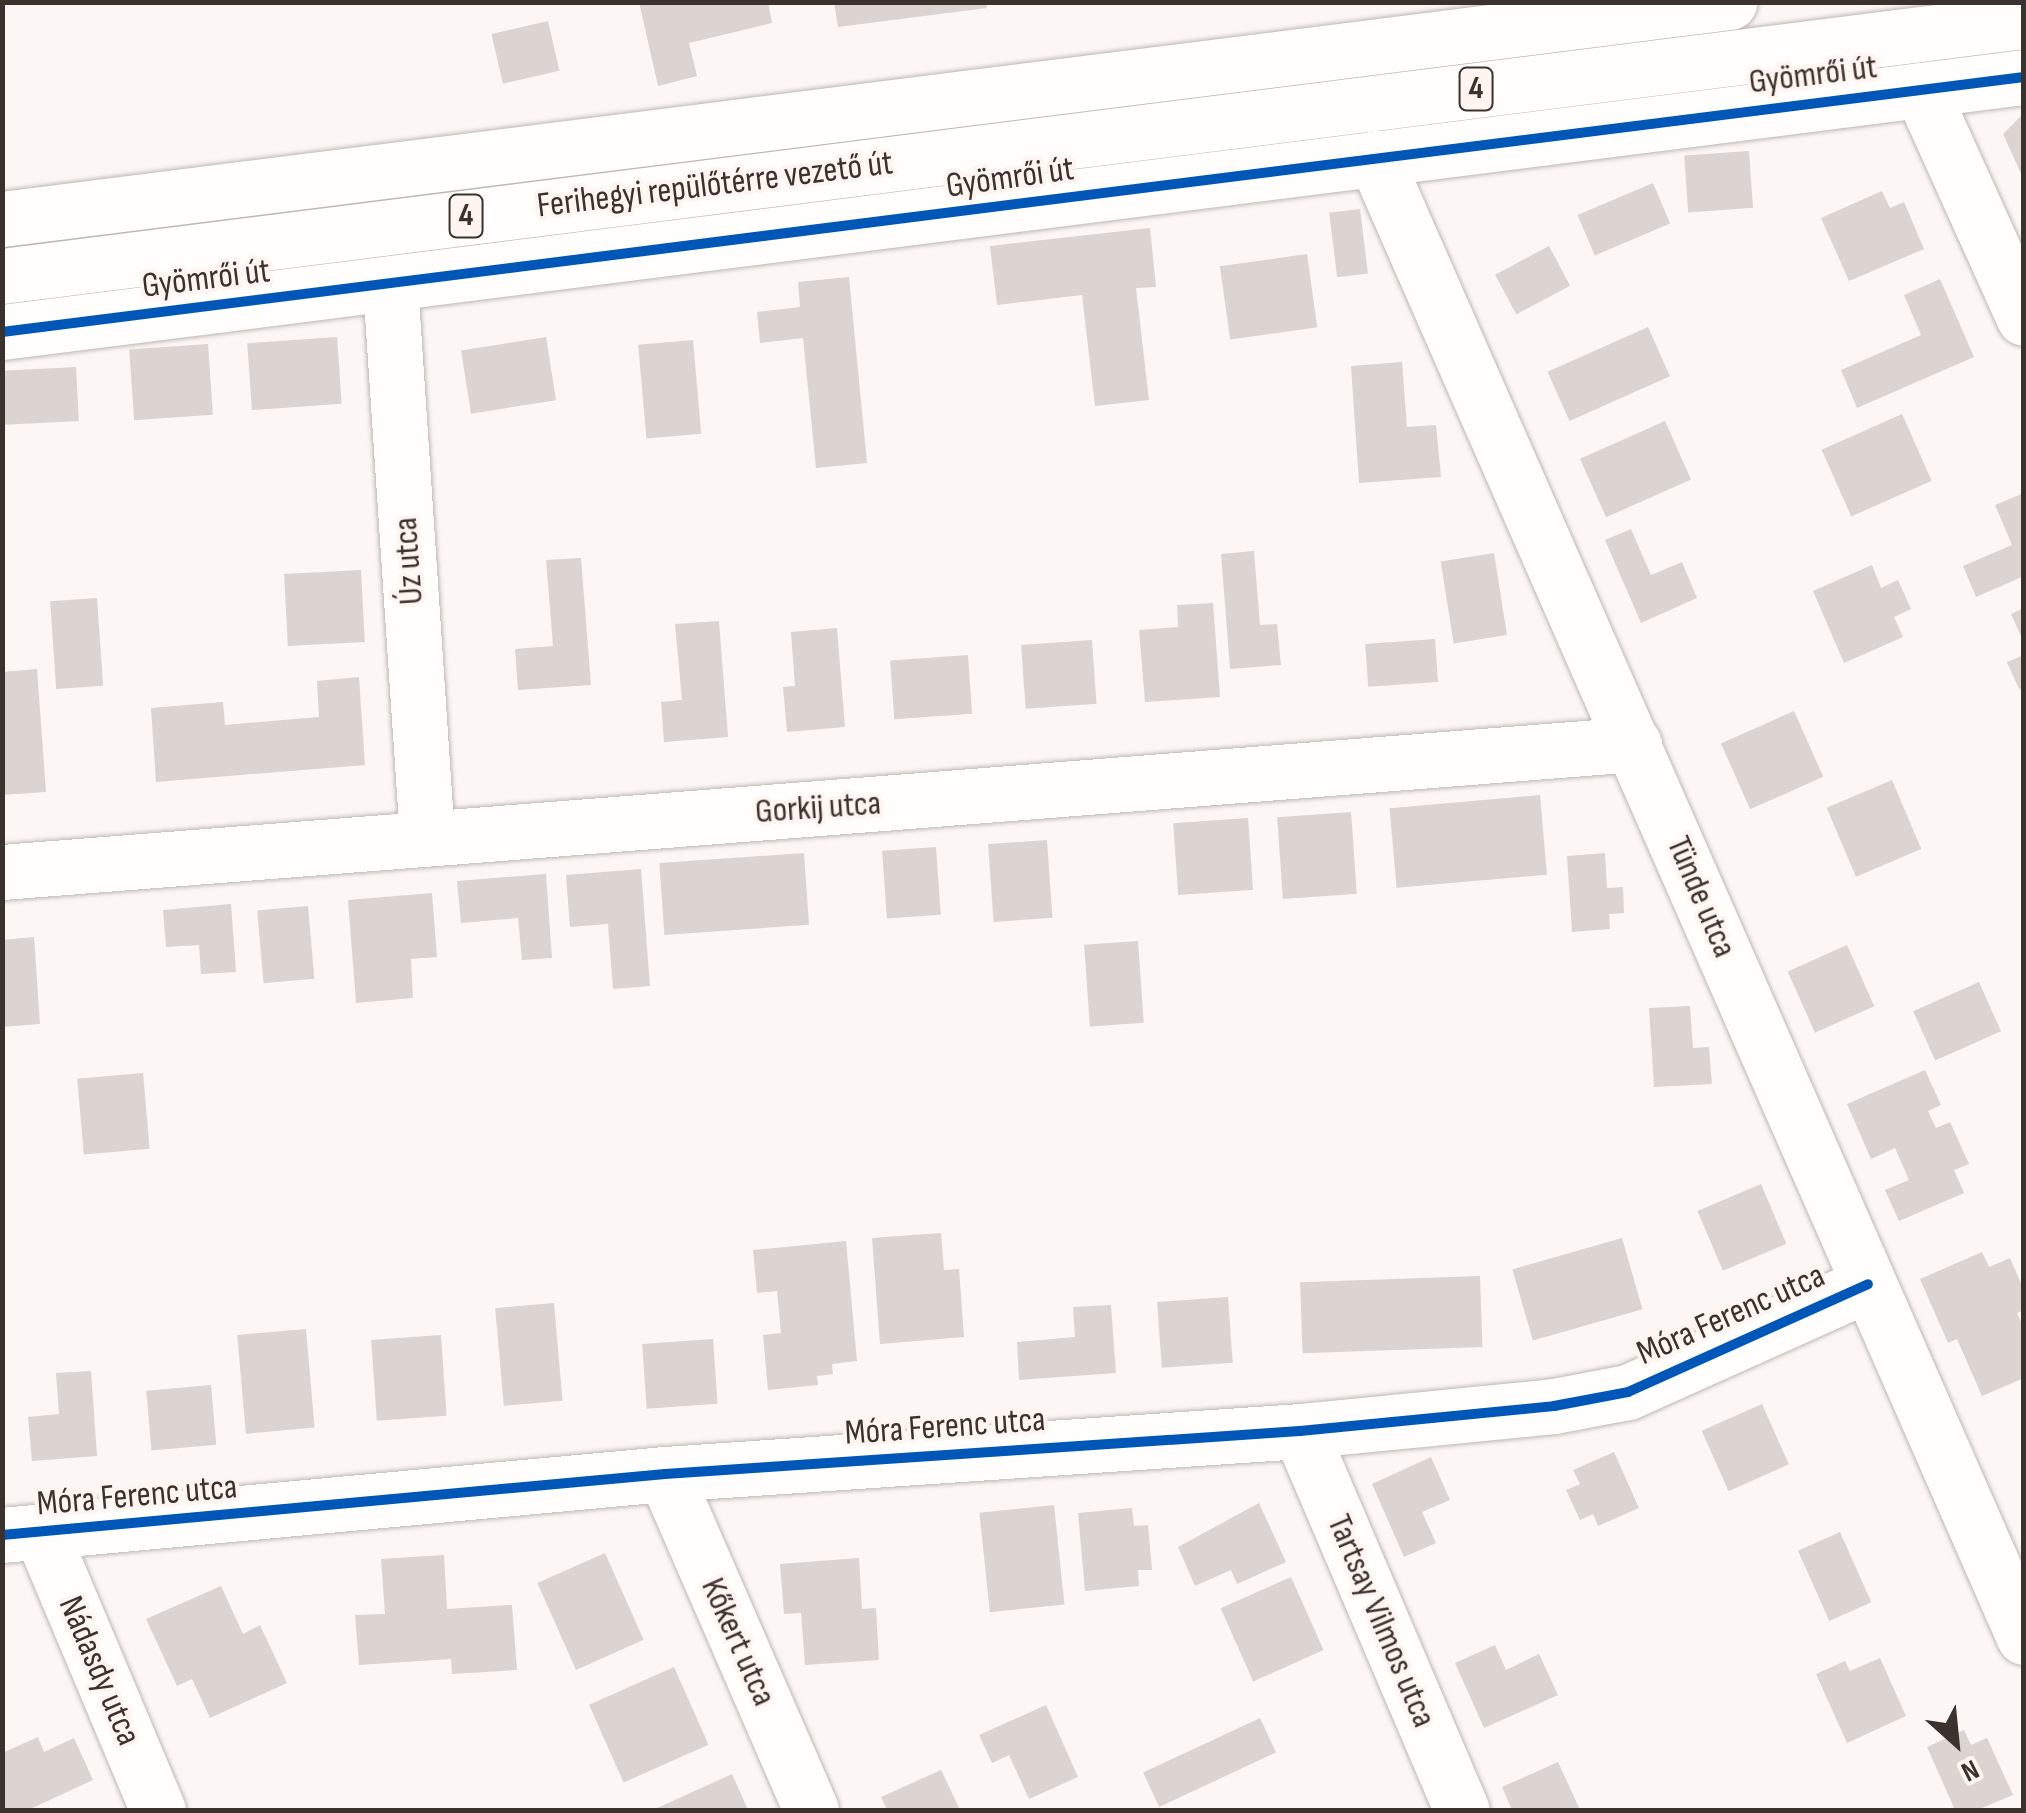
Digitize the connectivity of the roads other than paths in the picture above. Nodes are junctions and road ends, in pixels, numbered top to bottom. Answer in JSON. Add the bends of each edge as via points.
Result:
{"nodes":[{"id":1,"x":1729,"y":2,"type":"edge"},
{"id":2,"x":2024,"y":21,"type":"edge"},
{"id":3,"x":2024,"y":77,"type":"edge"},
{"id":4,"x":1921,"y":90,"type":"junction"},
{"id":5,"x":1374,"y":158,"type":"junction"},
{"id":6,"x":2,"y":218,"type":"edge"},
{"id":7,"x":2,"y":276,"type":"edge"},
{"id":8,"x":390,"y":284,"type":"junction"},
{"id":9,"x":2024,"y":318,"type":"edge"},
{"id":10,"x":2,"y":332,"type":"edge"},
{"id":11,"x":1634,"y":744,"type":"junction"},
{"id":12,"x":428,"y":838,"type":"junction"},
{"id":13,"x":2,"y":872,"type":"edge"},
{"id":14,"x":1868,"y":1284,"type":"junction"},
{"id":15,"x":1300,"y":1430,"type":"junction"},
{"id":16,"x":665,"y":1474,"type":"junction"},
{"id":17,"x":22,"y":1534,"type":"edge"},
{"id":18,"x":2024,"y":1637,"type":"edge"},
{"id":19,"x":158,"y":1810,"type":"edge"},
{"id":20,"x":811,"y":1810,"type":"edge"},
{"id":21,"x":1462,"y":1810,"type":"edge"}],
"edges":[{"from":1,"to":6,"type":"street"},
{"from":2,"to":7,"type":"street","name":"Ferihegyi repülőtérre vezető út","number":"4"},
{"from":3,"to":4,"type":"street","name":"Gyömrői út"},
{"from":4,"to":5,"type":"street","name":"Gyömrői út"},
{"from":4,"to":9,"type":"street"},
{"from":5,"to":8,"type":"street","name":"Gyömrői út"},
{"from":5,"to":11,"type":"street","name":"Tünde utca"},
{"from":8,"to":10,"type":"street","name":"Gyömrői út"},
{"from":8,"to":12,"type":"street","name":"Úz utca"},
{"from":11,"to":12,"type":"street","name":"Gorkij utca"},
{"from":11,"to":14,"type":"street","name":"Tünde utca"},
{"from":12,"to":13,"type":"street","name":"Gorkij utca"},
{"from":14,"to":15,"type":"street","name":"Móra Ferenc utca","via":[[1628,1392],[1554,1406]]},
{"from":14,"to":18,"type":"street","name":"Tünde utca"},
{"from":15,"to":16,"type":"street","name":"Móra Ferenc utca"},
{"from":15,"to":21,"type":"street","name":"Tartsay Vilmos utca"},
{"from":16,"to":17,"type":"street","name":"Móra Ferenc utca"},
{"from":16,"to":20,"type":"street","name":"Kőkert utca"},
{"from":17,"to":19,"type":"street","name":"Nádasdy utca"}]}
